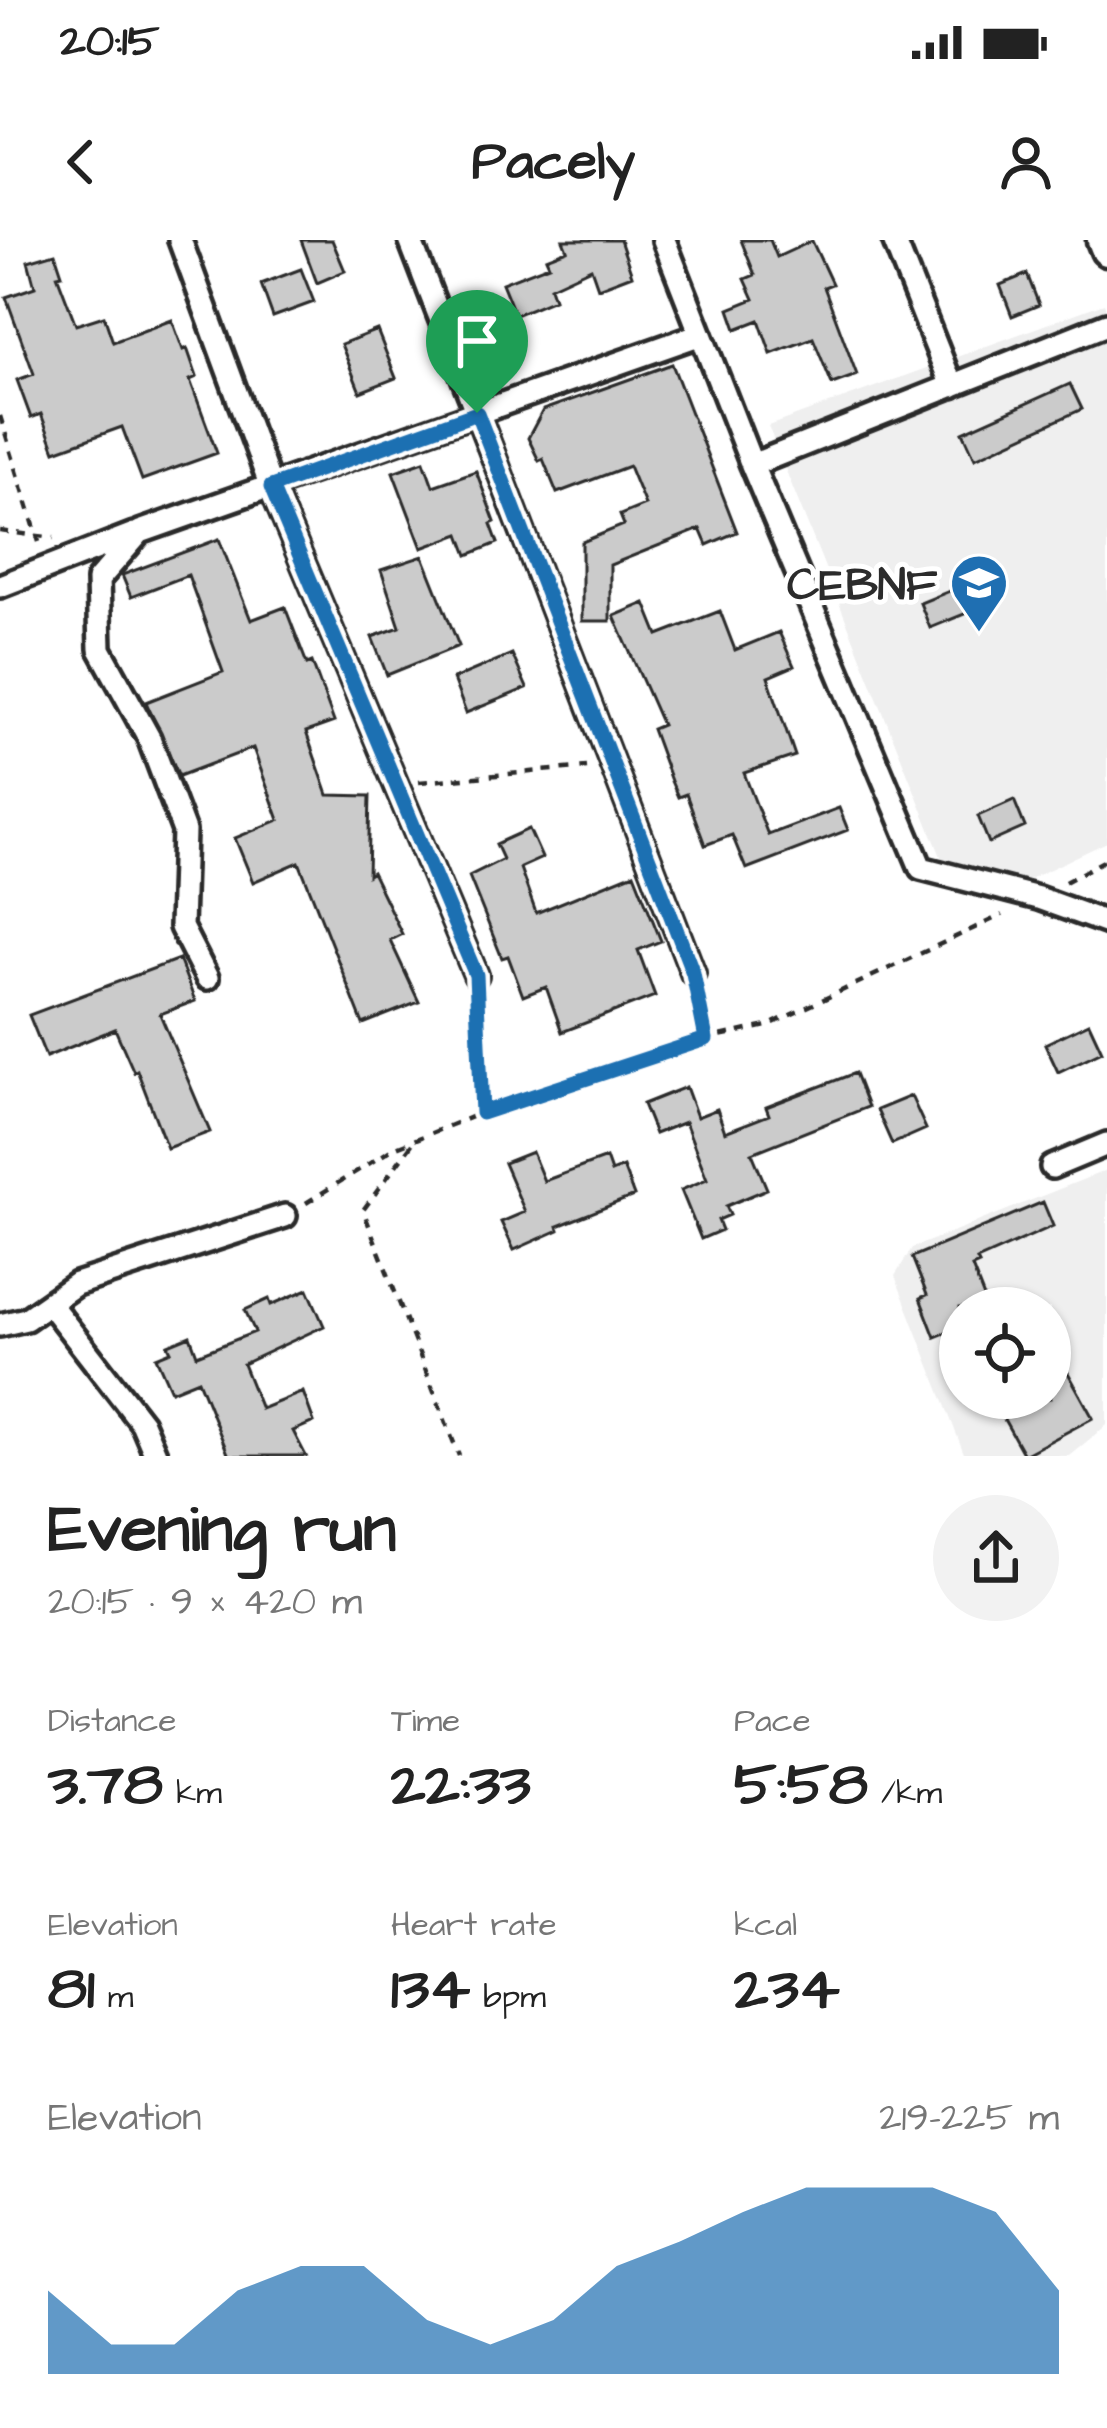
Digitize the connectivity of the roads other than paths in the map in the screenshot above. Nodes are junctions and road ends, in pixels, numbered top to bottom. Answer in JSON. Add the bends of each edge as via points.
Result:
{"nodes":[{"id":1,"x":180,"y":240,"type":"edge"},
{"id":2,"x":410,"y":240,"type":"edge"},
{"id":3,"x":664,"y":240,"type":"edge"},
{"id":4,"x":894,"y":240,"type":"edge"},
{"id":5,"x":1103,"y":240,"type":"edge"},
{"id":6,"x":1107,"y":250,"type":"edge"},
{"id":7,"x":1107,"y":324,"type":"edge"},
{"id":8,"x":701,"y":334,"type":"junction"},
{"id":9,"x":952,"y":386,"type":"junction"},
{"id":10,"x":477,"y":413,"type":"junction"},
{"id":11,"x":752,"y":464,"type":"junction"},
{"id":12,"x":271,"y":487,"type":"junction"},
{"id":13,"x":140,"y":532,"type":"junction"},
{"id":14,"x":0,"y":586,"type":"edge"},
{"id":15,"x":1107,"y":923,"type":"edge"},
{"id":16,"x":693,"y":973,"type":"road end"},
{"id":17,"x":476,"y":975,"type":"road end"},
{"id":18,"x":207,"y":978,"type":"dead end"},
{"id":19,"x":1107,"y":1144,"type":"edge"},
{"id":20,"x":1052,"y":1167,"type":"dead end"},
{"id":21,"x":285,"y":1216,"type":"road end"},
{"id":22,"x":49,"y":1303,"type":"junction"},
{"id":23,"x":0,"y":1325,"type":"edge"},
{"id":24,"x":156,"y":1456,"type":"edge"}],
"edges":[{"from":1,"to":12,"type":"street"},
{"from":2,"to":10,"type":"street"},
{"from":3,"to":8,"type":"street"},
{"from":4,"to":9,"type":"street"},
{"from":5,"to":6,"type":"street"},
{"from":7,"to":9,"type":"street"},
{"from":8,"to":10,"type":"street"},
{"from":8,"to":11,"type":"street"},
{"from":9,"to":11,"type":"street"},
{"from":10,"to":12,"type":"street"},
{"from":10,"to":16,"type":"street"},
{"from":11,"to":15,"type":"street","via":[[921,868]]},
{"from":12,"to":13,"type":"street"},
{"from":12,"to":17,"type":"street"},
{"from":13,"to":14,"type":"street"},
{"from":13,"to":18,"type":"street","via":[[98,580],[100,649],[149,739],[184,831],[181,927]]},
{"from":19,"to":20,"type":"street"},
{"from":21,"to":22,"type":"street","via":[[76,1284]]},
{"from":22,"to":23,"type":"street"},
{"from":22,"to":24,"type":"street","via":[[142,1423]]}]}
